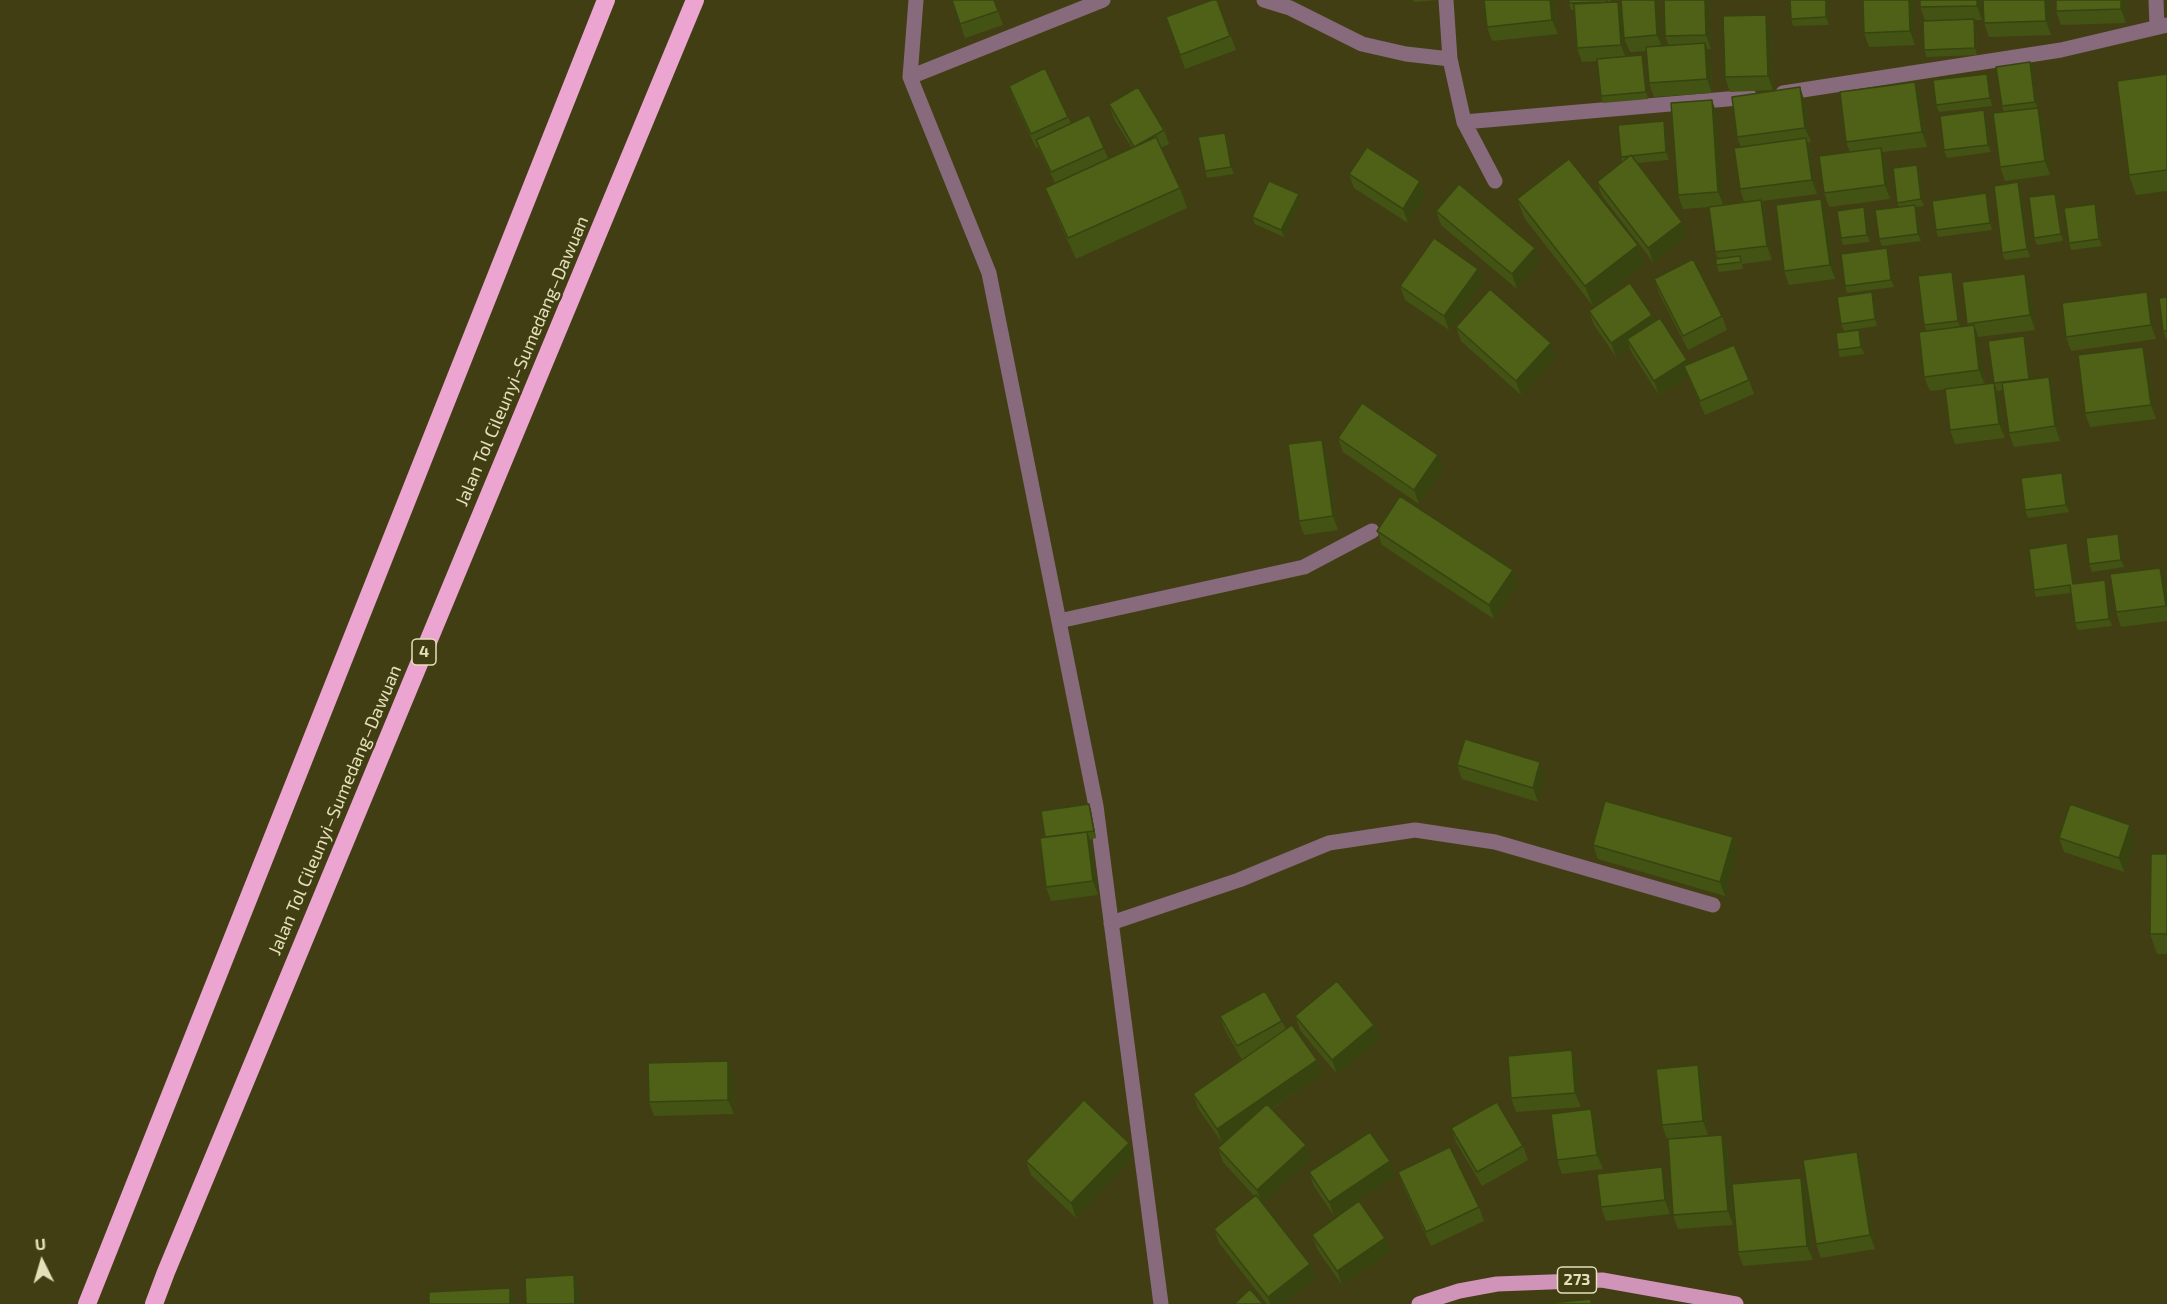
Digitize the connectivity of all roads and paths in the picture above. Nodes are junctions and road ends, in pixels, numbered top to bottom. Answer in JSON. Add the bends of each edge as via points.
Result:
{"nodes":[{"id":1,"x":606,"y":0,"type":"edge"},
{"id":2,"x":695,"y":0,"type":"edge"},
{"id":3,"x":916,"y":0,"type":"edge"},
{"id":4,"x":1103,"y":0,"type":"edge"},
{"id":5,"x":1264,"y":0,"type":"edge"},
{"id":6,"x":1446,"y":0,"type":"edge"},
{"id":7,"x":2156,"y":0,"type":"edge"},
{"id":8,"x":2162,"y":26,"type":"edge"},
{"id":9,"x":1450,"y":59,"type":"junction"},
{"id":10,"x":910,"y":77,"type":"junction"},
{"id":11,"x":1464,"y":122,"type":"junction"},
{"id":12,"x":1495,"y":181,"type":"dead end"},
{"id":13,"x":1372,"y":531,"type":"dead end"},
{"id":14,"x":1059,"y":621,"type":"junction"},
{"id":15,"x":1713,"y":905,"type":"dead end"},
{"id":16,"x":1111,"y":923,"type":"junction"},
{"id":17,"x":87,"y":1304,"type":"edge"},
{"id":18,"x":154,"y":1304,"type":"edge"},
{"id":19,"x":1161,"y":1304,"type":"edge"},
{"id":20,"x":1419,"y":1304,"type":"edge"},
{"id":21,"x":1736,"y":1304,"type":"edge"}],
"edges":[{"from":1,"to":17,"type":"highway"},
{"from":2,"to":18,"type":"highway","name":"Jalan Tol Cileunyi–Sumedang–Dawuan","number":"4"},
{"from":3,"to":10,"type":"street"},
{"from":4,"to":10,"type":"street"},
{"from":5,"to":9,"type":"street","via":[[1290,8],[1362,44]]},
{"from":6,"to":9,"type":"street"},
{"from":7,"to":8,"type":"street"},
{"from":8,"to":11,"type":"street","via":[[2061,50],[1768,96]]},
{"from":9,"to":11,"type":"street"},
{"from":10,"to":14,"type":"street","via":[[989,273]]},
{"from":11,"to":12,"type":"street"},
{"from":13,"to":14,"type":"street","via":[[1305,567]]},
{"from":14,"to":16,"type":"street","via":[[1096,806]]},
{"from":15,"to":16,"type":"street","via":[[1495,842],[1415,830],[1329,843],[1239,880]]},
{"from":16,"to":19,"type":"street"},
{"from":20,"to":21,"type":"main road","number":"273","via":[[1497,1284],[1590,1280]]}]}
